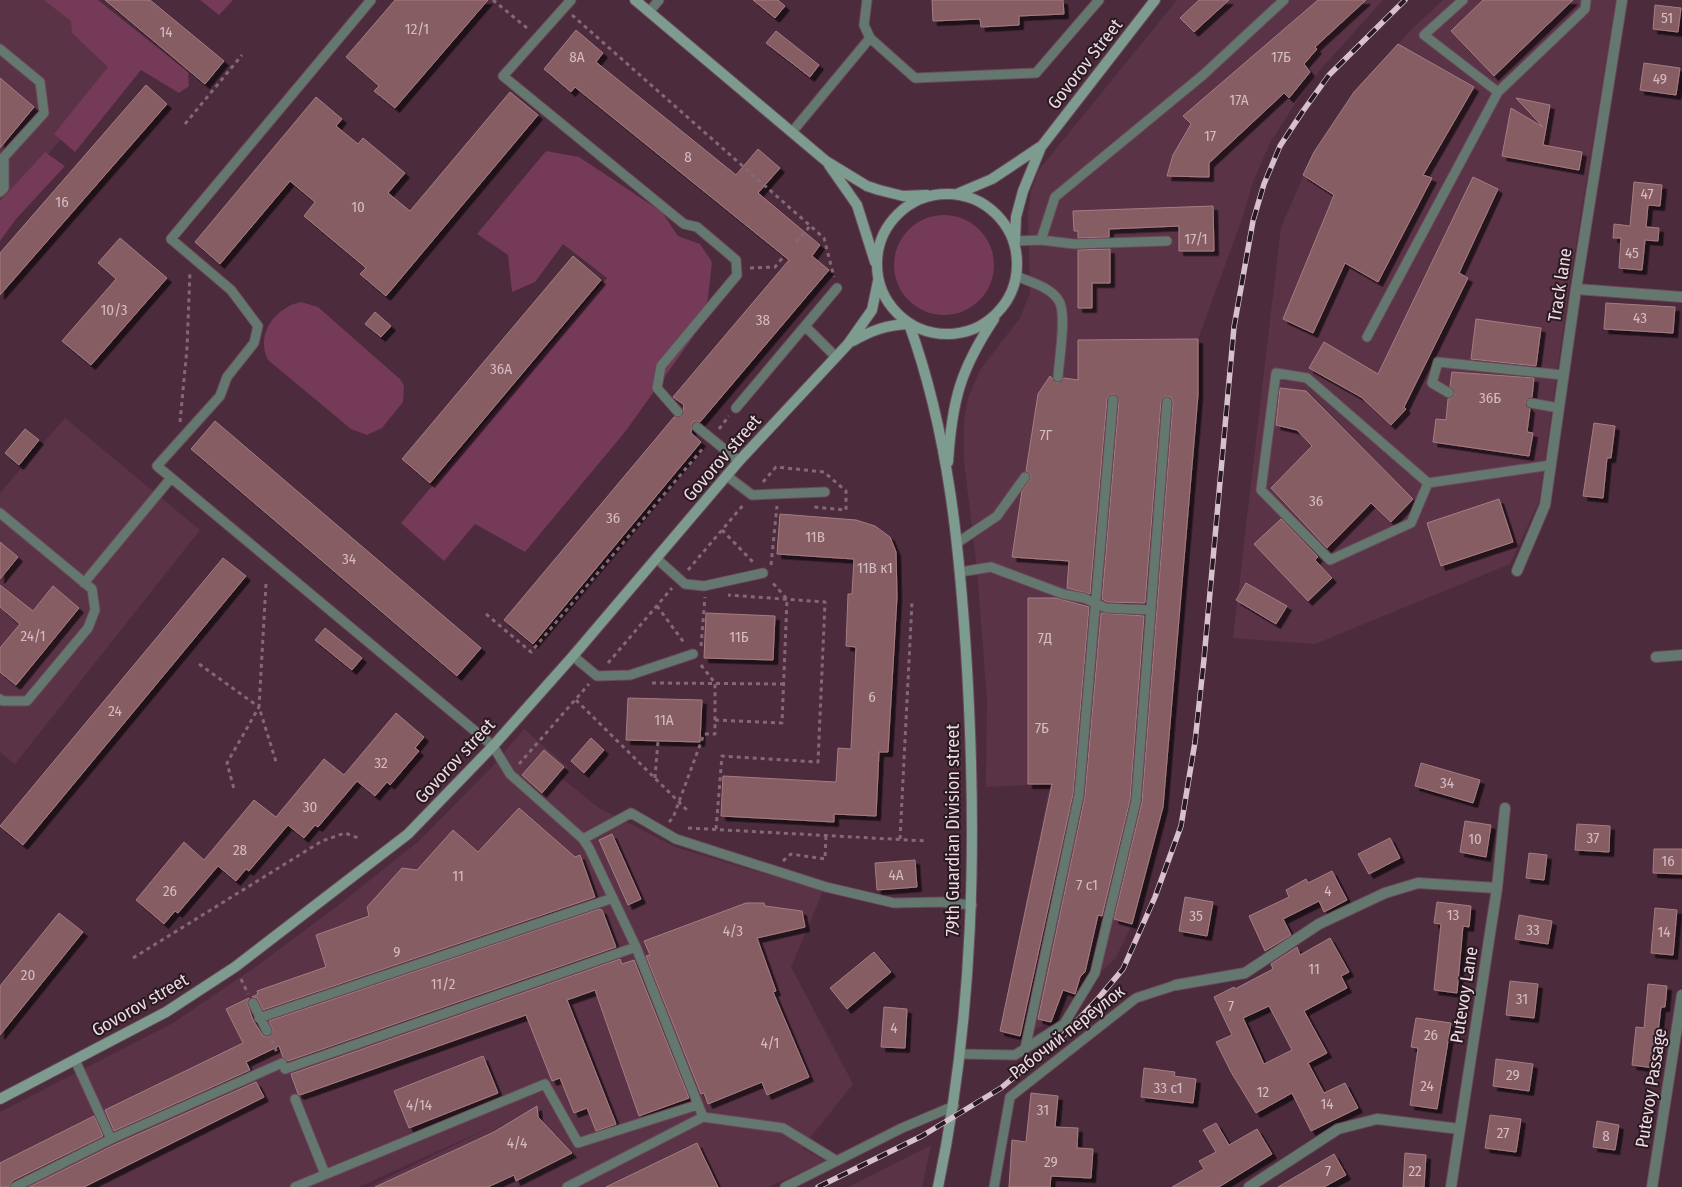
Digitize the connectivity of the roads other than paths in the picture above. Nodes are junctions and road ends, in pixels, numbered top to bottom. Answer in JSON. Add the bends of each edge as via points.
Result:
{"nodes":[{"id":1,"x":371,"y":0,"type":"edge"},
{"id":2,"x":571,"y":0,"type":"edge"},
{"id":3,"x":635,"y":0,"type":"edge"},
{"id":4,"x":660,"y":0,"type":"edge"},
{"id":5,"x":867,"y":0,"type":"edge"},
{"id":6,"x":1099,"y":0,"type":"edge"},
{"id":7,"x":1155,"y":0,"type":"edge"},
{"id":8,"x":1284,"y":0,"type":"edge"},
{"id":9,"x":1463,"y":0,"type":"edge"},
{"id":10,"x":1586,"y":0,"type":"edge"},
{"id":11,"x":1622,"y":0,"type":"edge"},
{"id":12,"x":649,"y":12,"type":"junction"},
{"id":13,"x":870,"y":38,"type":"junction"},
{"id":14,"x":0,"y":49,"type":"edge"},
{"id":15,"x":1498,"y":92,"type":"junction"},
{"id":16,"x":792,"y":132,"type":"junction"},
{"id":17,"x":1041,"y":147,"type":"junction"},
{"id":18,"x":826,"y":161,"type":"junction"},
{"id":19,"x":0,"y":192,"type":"edge"},
{"id":20,"x":959,"y":193,"type":"junction"},
{"id":21,"x":936,"y":195,"type":"junction"},
{"id":22,"x":1041,"y":240,"type":"junction"},
{"id":23,"x":1015,"y":241,"type":"junction"},
{"id":24,"x":1167,"y":241,"type":"dead end"},
{"id":25,"x":876,"y":268,"type":"junction"},
{"id":26,"x":1016,"y":276,"type":"junction"},
{"id":27,"x":878,"y":281,"type":"junction"},
{"id":28,"x":837,"y":288,"type":"road end"},
{"id":29,"x":1576,"y":289,"type":"junction"},
{"id":30,"x":1682,"y":296,"type":"edge"},
{"id":31,"x":999,"y":312,"type":"junction"},
{"id":32,"x":909,"y":324,"type":"junction"},
{"id":33,"x":805,"y":326,"type":"junction"},
{"id":34,"x":1367,"y":337,"type":"dead end"},
{"id":35,"x":848,"y":344,"type":"junction"},
{"id":36,"x":835,"y":356,"type":"junction"},
{"id":37,"x":1563,"y":375,"type":"junction"},
{"id":38,"x":1058,"y":377,"type":"dead end"},
{"id":39,"x":1449,"y":392,"type":"dead end"},
{"id":40,"x":1113,"y":400,"type":"dead end"},
{"id":41,"x":1167,"y":402,"type":"dead end"},
{"id":42,"x":1531,"y":403,"type":"dead end"},
{"id":43,"x":736,"y":408,"type":"road end"},
{"id":44,"x":1559,"y":408,"type":"junction"},
{"id":45,"x":678,"y":412,"type":"dead end"},
{"id":46,"x":697,"y":427,"type":"dead end"},
{"id":47,"x":739,"y":461,"type":"junction"},
{"id":48,"x":1551,"y":465,"type":"junction"},
{"id":49,"x":948,"y":473,"type":"junction"},
{"id":50,"x":727,"y":476,"type":"junction"},
{"id":51,"x":1025,"y":477,"type":"dead end"},
{"id":52,"x":171,"y":478,"type":"junction"},
{"id":53,"x":1428,"y":483,"type":"junction"},
{"id":54,"x":825,"y":492,"type":"dead end"},
{"id":55,"x":0,"y":513,"type":"edge"},
{"id":56,"x":957,"y":543,"type":"junction"},
{"id":57,"x":656,"y":558,"type":"junction"},
{"id":58,"x":1517,"y":571,"type":"dead end"},
{"id":59,"x":960,"y":572,"type":"junction"},
{"id":60,"x":767,"y":577,"type":"road end"},
{"id":61,"x":84,"y":583,"type":"junction"},
{"id":62,"x":1095,"y":603,"type":"junction"},
{"id":63,"x":1151,"y":610,"type":"junction"},
{"id":64,"x":696,"y":654,"type":"road end"},
{"id":65,"x":1682,"y":655,"type":"edge"},
{"id":66,"x":573,"y":656,"type":"junction"},
{"id":67,"x":1656,"y":657,"type":"dead end"},
{"id":68,"x":0,"y":699,"type":"edge"},
{"id":69,"x":493,"y":746,"type":"junction"},
{"id":70,"x":1505,"y":808,"type":"dead end"},
{"id":71,"x":583,"y":839,"type":"junction"},
{"id":72,"x":1498,"y":888,"type":"junction"},
{"id":73,"x":613,"y":898,"type":"junction"},
{"id":74,"x":972,"y":905,"type":"junction"},
{"id":75,"x":636,"y":947,"type":"junction"},
{"id":76,"x":1176,"y":985,"type":"joint"},
{"id":77,"x":1682,"y":995,"type":"edge"},
{"id":78,"x":252,"y":1004,"type":"road end"},
{"id":79,"x":259,"y":1018,"type":"junction"},
{"id":80,"x":267,"y":1031,"type":"road end"},
{"id":81,"x":1025,"y":1049,"type":"junction"},
{"id":82,"x":960,"y":1054,"type":"junction"},
{"id":83,"x":75,"y":1060,"type":"junction"},
{"id":84,"x":0,"y":1099,"type":"edge"},
{"id":85,"x":296,"y":1099,"type":"dead end"},
{"id":86,"x":697,"y":1105,"type":"junction"},
{"id":87,"x":954,"y":1106,"type":"junction"},
{"id":88,"x":703,"y":1117,"type":"junction"},
{"id":89,"x":1460,"y":1130,"type":"junction"},
{"id":90,"x":111,"y":1139,"type":"junction"},
{"id":91,"x":837,"y":1161,"type":"junction"},
{"id":92,"x":325,"y":1174,"type":"junction"},
{"id":93,"x":15,"y":1187,"type":"edge"},
{"id":94,"x":295,"y":1187,"type":"edge"},
{"id":95,"x":567,"y":1187,"type":"edge"},
{"id":96,"x":784,"y":1187,"type":"edge"},
{"id":97,"x":938,"y":1187,"type":"edge"},
{"id":98,"x":994,"y":1187,"type":"edge"},
{"id":99,"x":1248,"y":1187,"type":"edge"},
{"id":100,"x":1451,"y":1187,"type":"edge"},
{"id":101,"x":1652,"y":1187,"type":"edge"}],
"edges":[{"from":1,"to":52,"type":"lane","via":[[171,239],[230,290],[258,326],[254,343],[227,377],[220,396],[157,466]]},
{"from":2,"to":45,"type":"lane","via":[[503,76],[684,224],[697,227],[736,260],[737,275],[661,366],[657,388]]},
{"from":3,"to":12,"type":"main road"},
{"from":4,"to":12,"type":"lane"},
{"from":5,"to":13,"type":"lane","via":[[864,25]]},
{"from":6,"to":13,"type":"lane","via":[[1036,74],[915,78]]},
{"from":7,"to":17,"type":"main road","name":"Govorov Street"},
{"from":8,"to":22,"type":"lane","via":[[1203,75],[1056,197]]},
{"from":9,"to":15,"type":"lane","via":[[1424,35]]},
{"from":10,"to":15,"type":"lane","via":[[1585,9]]},
{"from":11,"to":29,"type":"street","name":"Track lane"},
{"from":12,"to":16,"type":"main road"},
{"from":13,"to":16,"type":"lane"},
{"from":14,"to":19,"type":"lane","via":[[40,82],[44,113],[4,157],[4,188]]},
{"from":15,"to":34,"type":"lane"},
{"from":16,"to":18,"type":"main road"},
{"from":17,"to":20,"type":"main road","via":[[992,179]]},
{"from":17,"to":23,"type":"main road","via":[[1023,191],[1016,217]]},
{"from":18,"to":21,"type":"main road","via":[[879,190],[903,196]]},
{"from":18,"to":25,"type":"main road","via":[[861,214]]},
{"from":20,"to":21,"type":"main road"},
{"from":20,"to":23,"type":"main road","via":[[993,211]]},
{"from":21,"to":25,"type":"main road","via":[[906,207],[894,218],[879,246]]},
{"from":22,"to":23,"type":"lane"},
{"from":22,"to":24,"type":"lane","via":[[1074,244]]},
{"from":23,"to":26,"type":"main road"},
{"from":25,"to":27,"type":"main road"},
{"from":26,"to":31,"type":"main road","via":[[1008,299]]},
{"from":26,"to":38,"type":"lane","via":[[1046,288],[1059,301],[1062,313]]},
{"from":27,"to":32,"type":"main road","via":[[885,298]]},
{"from":27,"to":35,"type":"main road","via":[[872,310]]},
{"from":28,"to":33,"type":"lane"},
{"from":29,"to":30,"type":"street"},
{"from":29,"to":37,"type":"street","name":"Track lane"},
{"from":31,"to":32,"type":"main road","via":[[976,328],[957,334],[923,331]]},
{"from":31,"to":49,"type":"main road","name":"79th Guardian Division street","via":[[970,358],[956,391]]},
{"from":32,"to":35,"type":"main road","via":[[888,325]]},
{"from":32,"to":49,"type":"main road","name":"79th Guardian Division street","via":[[926,378]]},
{"from":33,"to":36,"type":"lane"},
{"from":33,"to":43,"type":"lane"},
{"from":35,"to":36,"type":"main road","name":"Govorov street"},
{"from":36,"to":47,"type":"main road","name":"Govorov street"},
{"from":37,"to":39,"type":"lane","via":[[1438,362],[1432,383]]},
{"from":37,"to":44,"type":"street","name":"Track lane"},
{"from":40,"to":62,"type":"lane"},
{"from":41,"to":63,"type":"lane"},
{"from":42,"to":44,"type":"lane"},
{"from":44,"to":48,"type":"street","name":"Track lane"},
{"from":46,"to":47,"type":"lane"},
{"from":47,"to":50,"type":"main road","name":"Govorov street"},
{"from":48,"to":53,"type":"lane"},
{"from":48,"to":58,"type":"street","name":"Track lane","via":[[1545,505]]},
{"from":49,"to":56,"type":"main road","name":"79th Guardian Division street"},
{"from":50,"to":54,"type":"lane","via":[[752,496]]},
{"from":50,"to":57,"type":"main road","name":"Govorov street"},
{"from":51,"to":56,"type":"lane","via":[[997,516]]},
{"from":52,"to":61,"type":"lane"},
{"from":52,"to":69,"type":"lane"},
{"from":53,"to":53,"type":"lane","via":[[1307,378],[1276,373],[1261,490],[1330,560],[1411,523]]},
{"from":55,"to":61,"type":"lane"},
{"from":56,"to":59,"type":"main road","name":"79th Guardian Division street"},
{"from":57,"to":60,"type":"lane","via":[[685,584],[704,586]]},
{"from":57,"to":66,"type":"main road","name":"Govorov street"},
{"from":59,"to":62,"type":"lane","via":[[991,566]]},
{"from":59,"to":74,"type":"main road","name":"79th Guardian Division street","via":[[969,705]]},
{"from":61,"to":68,"type":"lane","via":[[92,589],[95,610],[88,628],[27,701]]},
{"from":62,"to":63,"type":"lane","via":[[1106,608]]},
{"from":62,"to":81,"type":"lane","via":[[1079,795]]},
{"from":63,"to":81,"type":"lane","via":[[1136,801],[1095,973],[1064,1024]]},
{"from":64,"to":66,"type":"lane","via":[[630,675],[597,676]]},
{"from":65,"to":67,"type":"street"},
{"from":66,"to":69,"type":"main road","name":"Govorov street"},
{"from":69,"to":71,"type":"lane","via":[[510,774]]},
{"from":69,"to":83,"type":"main road","name":"Govorov street","via":[[408,834],[235,968],[166,1012]]},
{"from":70,"to":72,"type":"street","name":"Putevoy Lane"},
{"from":71,"to":73,"type":"lane"},
{"from":71,"to":74,"type":"lane","via":[[631,813],[676,839],[826,887],[894,903]]},
{"from":72,"to":76,"type":"street","via":[[1418,883],[1385,893],[1319,924],[1246,973]]},
{"from":72,"to":89,"type":"street","name":"Putevoy Lane"},
{"from":73,"to":75,"type":"lane"},
{"from":73,"to":79,"type":"lane"},
{"from":74,"to":82,"type":"main road","name":"79th Guardian Division street"},
{"from":75,"to":86,"type":"lane"},
{"from":75,"to":90,"type":"lane","via":[[283,1066]]},
{"from":76,"to":98,"type":"lane","name":"Рабочий переулок","via":[[1136,998],[1010,1097]]},
{"from":77,"to":101,"type":"street","name":"Putevoy Passage"},
{"from":78,"to":79,"type":"lane"},
{"from":79,"to":80,"type":"lane"},
{"from":81,"to":82,"type":"lane","via":[[1015,1056]]},
{"from":82,"to":87,"type":"main road","name":"79th Guardian Division street"},
{"from":83,"to":84,"type":"main road","name":"Govorov street"},
{"from":83,"to":90,"type":"lane"},
{"from":85,"to":92,"type":"lane"},
{"from":86,"to":88,"type":"lane"},
{"from":86,"to":92,"type":"lane","via":[[578,1143],[545,1084]]},
{"from":87,"to":91,"type":"lane"},
{"from":87,"to":97,"type":"main road","name":"79th Guardian Division street"},
{"from":88,"to":91,"type":"lane","via":[[783,1128]]},
{"from":88,"to":95,"type":"lane"},
{"from":89,"to":99,"type":"street","via":[[1377,1118],[1338,1129]]},
{"from":89,"to":100,"type":"street","name":"Putevoy Lane"},
{"from":90,"to":93,"type":"lane"},
{"from":91,"to":96,"type":"lane"},
{"from":92,"to":94,"type":"lane"}]}
